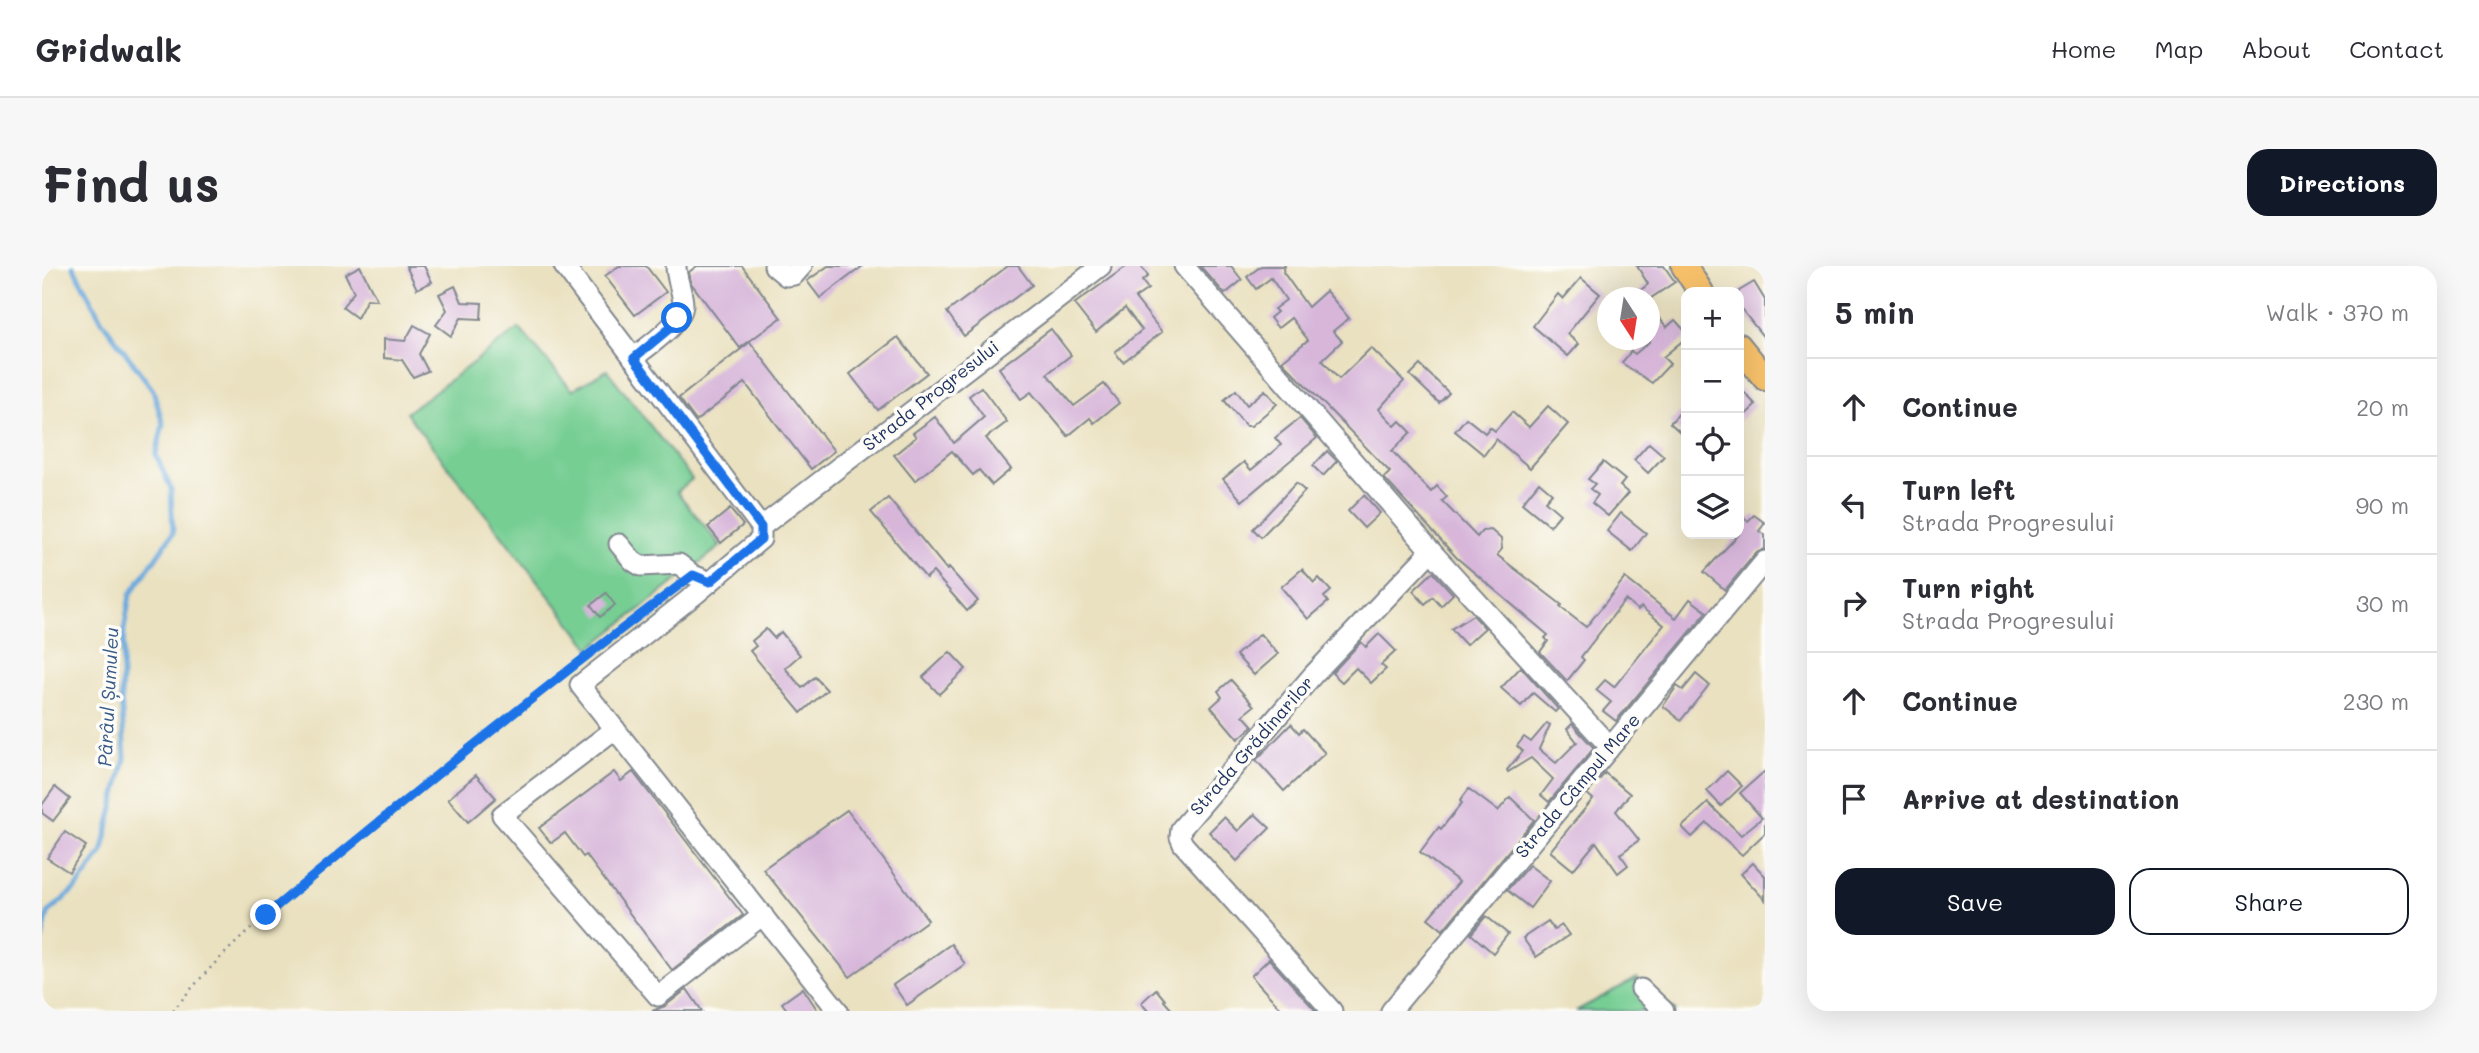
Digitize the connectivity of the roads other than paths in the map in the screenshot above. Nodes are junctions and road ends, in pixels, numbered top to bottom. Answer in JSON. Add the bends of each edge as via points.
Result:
{"nodes":[{"id":1,"x":564,"y":266,"type":"edge"},
{"id":2,"x":676,"y":266,"type":"edge"},
{"id":3,"x":774,"y":266,"type":"edge"},
{"id":4,"x":802,"y":266,"type":"edge"},
{"id":5,"x":1184,"y":266,"type":"edge"},
{"id":6,"x":1684,"y":266,"type":"edge"},
{"id":7,"x":1096,"y":267,"type":"edge"},
{"id":8,"x":1698,"y":287,"type":"edge"},
{"id":9,"x":1742,"y":350,"type":"edge"},
{"id":10,"x":634,"y":358,"type":"junction"},
{"id":11,"x":1765,"y":378,"type":"edge"},
{"id":12,"x":761,"y":527,"type":"junction"},
{"id":13,"x":619,"y":544,"type":"dead end"},
{"id":14,"x":1431,"y":551,"type":"junction"},
{"id":15,"x":1765,"y":561,"type":"edge"},
{"id":16,"x":703,"y":588,"type":"junction"},
{"id":17,"x":615,"y":729,"type":"junction"},
{"id":18,"x":1610,"y":747,"type":"junction"},
{"id":19,"x":763,"y":915,"type":"junction"},
{"id":20,"x":1641,"y":989,"type":"dead end"},
{"id":21,"x":838,"y":1011,"type":"edge"},
{"id":22,"x":1332,"y":1011,"type":"edge"},
{"id":23,"x":1391,"y":1011,"type":"edge"},
{"id":24,"x":1664,"y":1011,"type":"edge"}],
"edges":[{"from":1,"to":10,"type":"street"},
{"from":2,"to":10,"type":"street","via":[[681,311],[669,329]]},
{"from":3,"to":4,"type":"street","via":[[786,276]]},
{"from":5,"to":14,"type":"street"},
{"from":6,"to":8,"type":"main road"},
{"from":7,"to":12,"type":"street","name":"Strada Progresului"},
{"from":9,"to":11,"type":"main road"},
{"from":10,"to":12,"type":"street"},
{"from":12,"to":16,"type":"street","name":"Strada Progresului","via":[[761,539]]},
{"from":13,"to":16,"type":"street","via":[[637,564],[675,563]]},
{"from":14,"to":18,"type":"street"},
{"from":14,"to":22,"type":"street","name":"Strada Grădinarilor","via":[[1313,676],[1181,829],[1183,844]]},
{"from":15,"to":18,"type":"street","name":"Strada Câmpul Mare"},
{"from":16,"to":17,"type":"street","name":"Strada Progresului","via":[[580,685]]},
{"from":17,"to":19,"type":"street"},
{"from":17,"to":19,"type":"street","via":[[502,815],[658,996]]},
{"from":18,"to":23,"type":"street","name":"Strada Câmpul Mare"},
{"from":19,"to":21,"type":"street"},
{"from":20,"to":24,"type":"street"}]}
